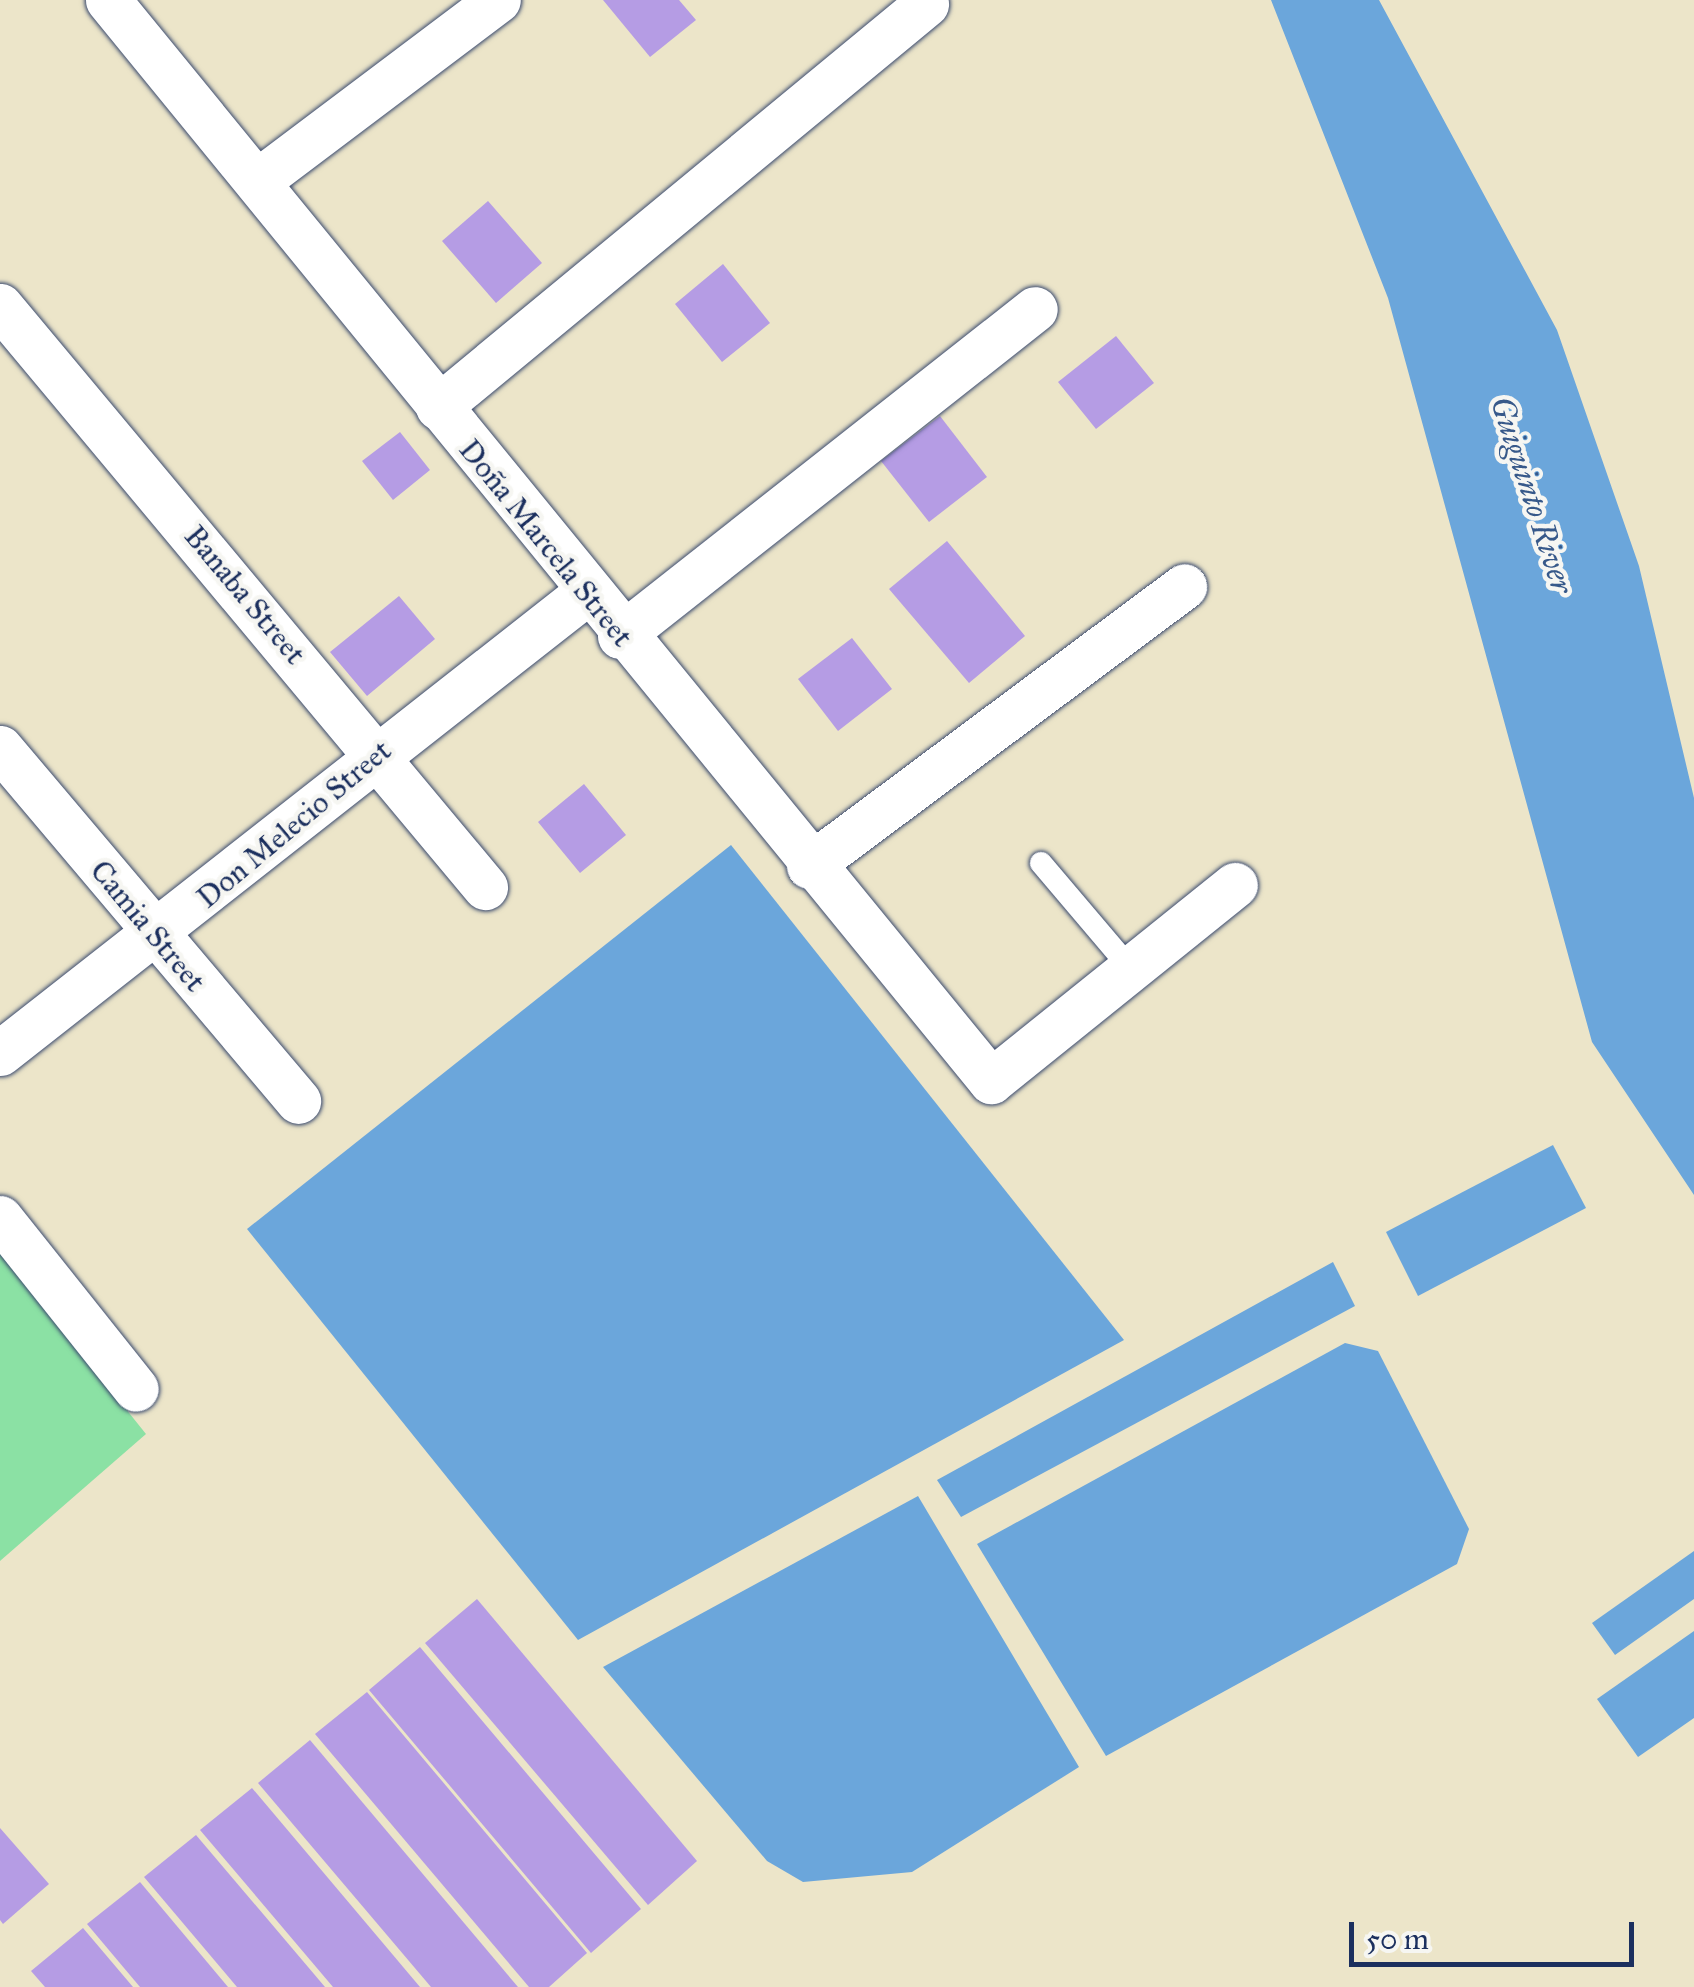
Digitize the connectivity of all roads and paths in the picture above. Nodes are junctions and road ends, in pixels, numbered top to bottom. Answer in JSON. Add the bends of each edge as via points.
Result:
{"nodes":[{"id":1,"x":108,"y":0,"type":"edge"},
{"id":2,"x":498,"y":0,"type":"edge"},
{"id":3,"x":926,"y":4,"type":"dead end"},
{"id":4,"x":259,"y":180,"type":"junction"},
{"id":5,"x":0,"y":306,"type":"edge"},
{"id":6,"x":1034,"y":308,"type":"dead end"},
{"id":7,"x":438,"y":407,"type":"junction"},
{"id":8,"x":1184,"y":586,"type":"dead end"},
{"id":9,"x":586,"y":593,"type":"junction"},
{"id":10,"x":620,"y":636,"type":"junction"},
{"id":11,"x":0,"y":748,"type":"edge"},
{"id":12,"x":378,"y":753,"type":"junction"},
{"id":13,"x":1042,"y":863,"type":"dead end"},
{"id":14,"x":809,"y":866,"type":"junction"},
{"id":15,"x":1236,"y":885,"type":"dead end"},
{"id":16,"x":485,"y":888,"type":"dead end"},
{"id":17,"x":157,"y":937,"type":"junction"},
{"id":18,"x":1130,"y":969,"type":"junction"},
{"id":19,"x":0,"y":1053,"type":"edge"},
{"id":20,"x":298,"y":1101,"type":"dead end"},
{"id":21,"x":0,"y":1218,"type":"edge"},
{"id":22,"x":136,"y":1390,"type":"dead end"}],
"edges":[{"from":1,"to":4,"type":"street","name":"Doña Marcela Street"},
{"from":2,"to":4,"type":"street"},
{"from":3,"to":7,"type":"street"},
{"from":4,"to":7,"type":"street","name":"Doña Marcela Street"},
{"from":5,"to":12,"type":"street","name":"Banaba Street"},
{"from":6,"to":10,"type":"street"},
{"from":7,"to":9,"type":"street","name":"Doña Marcela Street"},
{"from":8,"to":14,"type":"street"},
{"from":9,"to":10,"type":"street","name":"Doña Marcela Street"},
{"from":9,"to":12,"type":"street","name":"Don Melecio Street"},
{"from":10,"to":14,"type":"street","name":"Doña Marcela Street"},
{"from":11,"to":17,"type":"street","name":"Camia Street"},
{"from":12,"to":16,"type":"street","name":"Banaba Street"},
{"from":12,"to":17,"type":"street","name":"Don Melecio Street"},
{"from":13,"to":18,"type":"lane"},
{"from":14,"to":18,"type":"street","name":"Doña Marcela Street","via":[[990,1081]]},
{"from":15,"to":18,"type":"street"},
{"from":17,"to":19,"type":"street","name":"Don Melecio Street"},
{"from":17,"to":20,"type":"street","name":"Camia Street"},
{"from":21,"to":22,"type":"street"}]}
